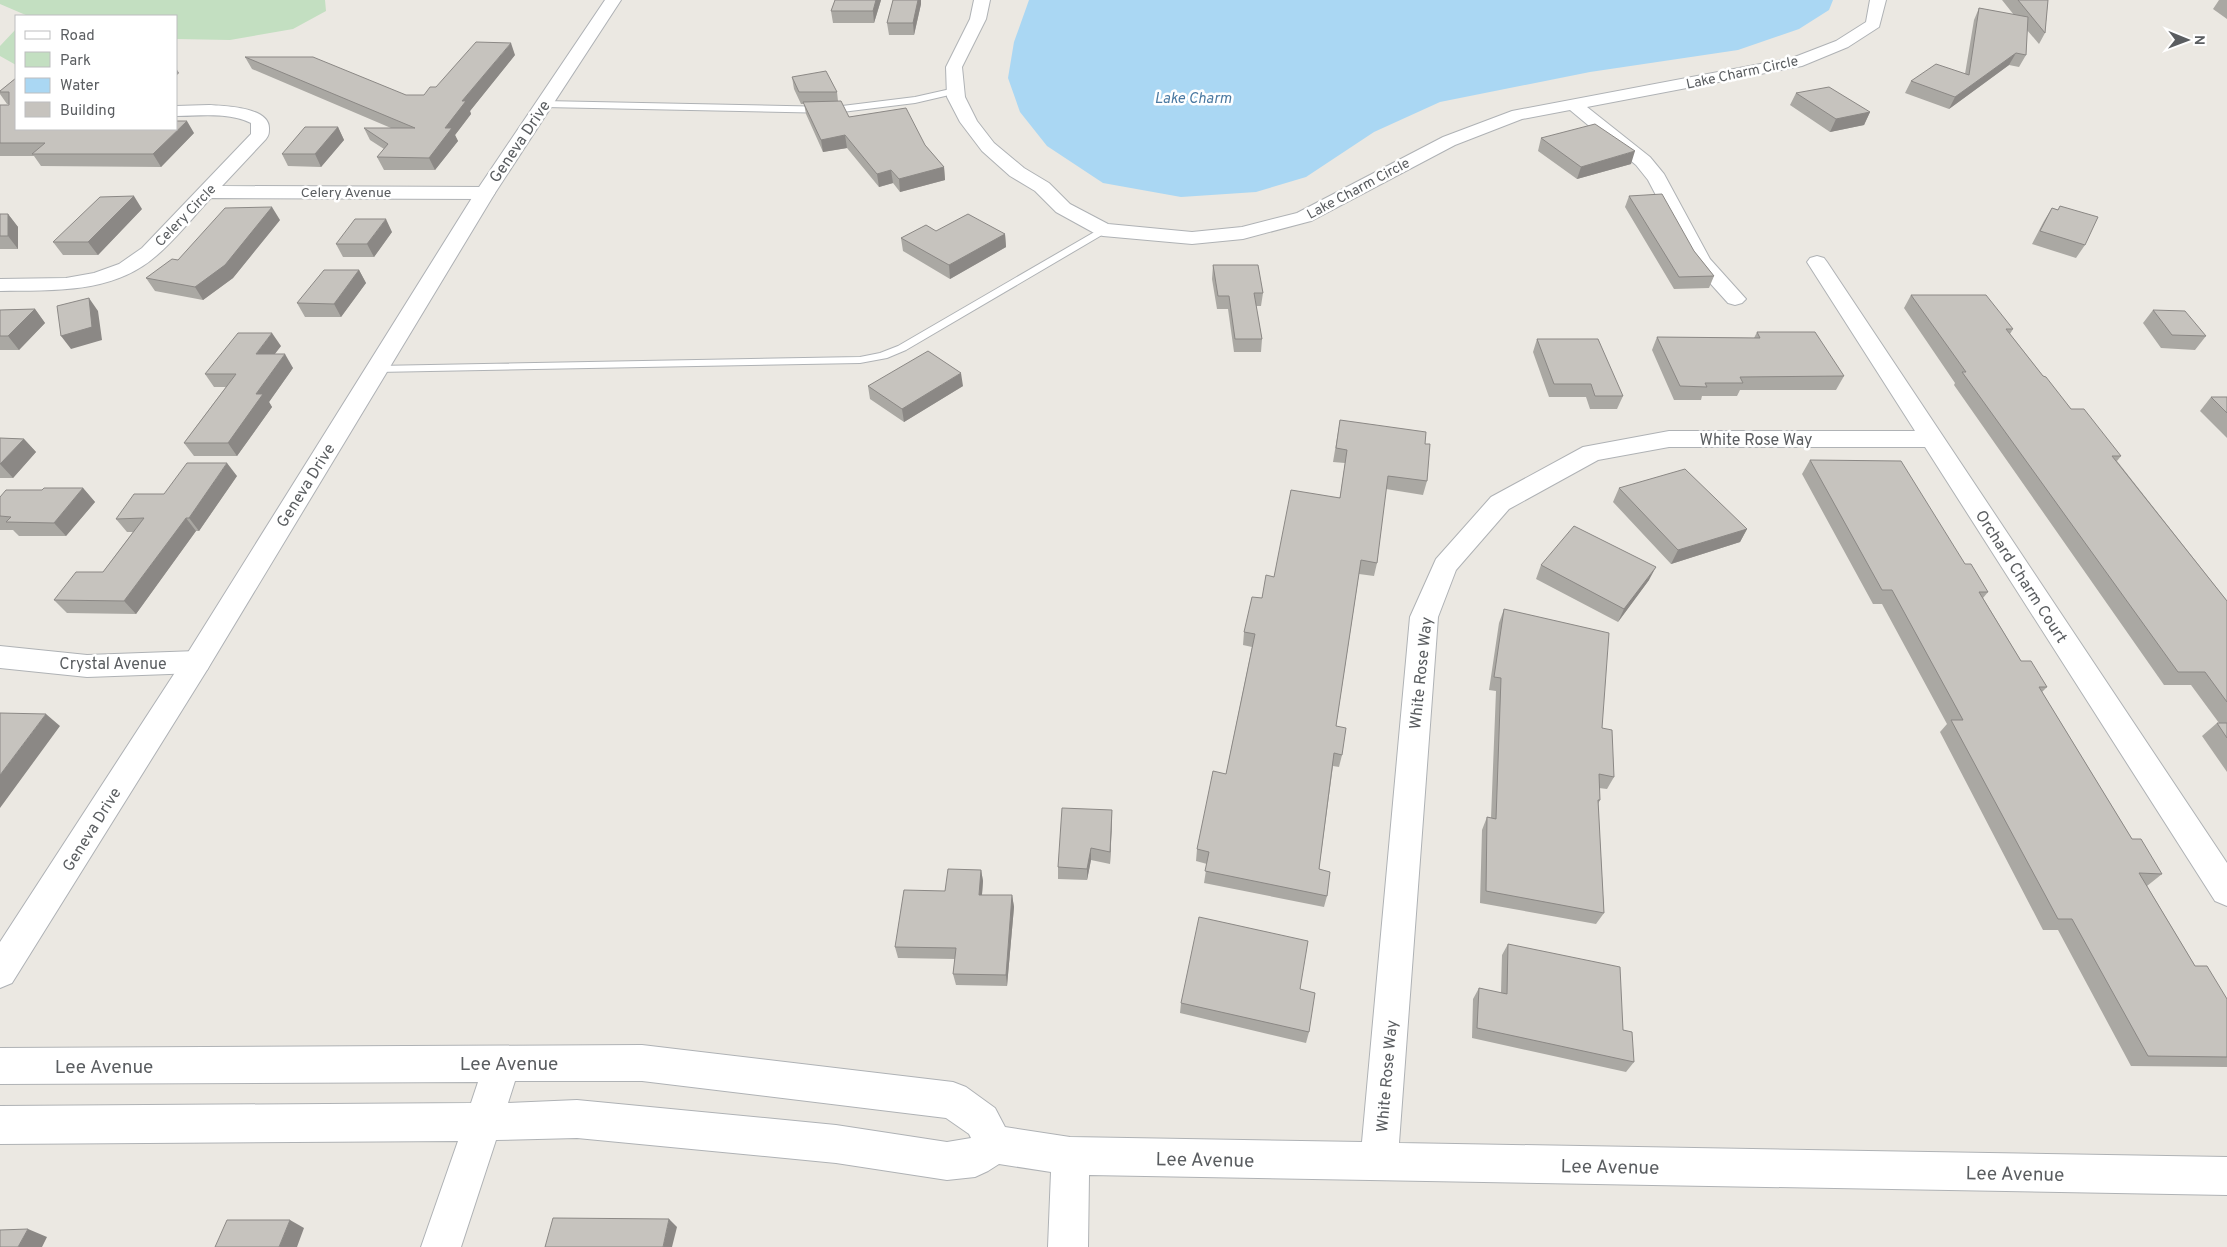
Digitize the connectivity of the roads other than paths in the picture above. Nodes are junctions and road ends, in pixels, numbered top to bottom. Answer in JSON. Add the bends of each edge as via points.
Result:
{"nodes":[{"id":1,"x":613,"y":0,"type":"edge"},
{"id":2,"x":982,"y":0,"type":"edge"},
{"id":3,"x":1878,"y":0,"type":"edge"},
{"id":4,"x":955,"y":91,"type":"junction"},
{"id":5,"x":544,"y":104,"type":"junction"},
{"id":6,"x":1573,"y":104,"type":"junction"},
{"id":7,"x":178,"y":111,"type":"edge"},
{"id":8,"x":208,"y":192,"type":"junction"},
{"id":9,"x":485,"y":193,"type":"junction"},
{"id":10,"x":1103,"y":230,"type":"junction"},
{"id":11,"x":1816,"y":262,"type":"dead end"},
{"id":12,"x":0,"y":284,"type":"edge"},
{"id":13,"x":1735,"y":299,"type":"dead end"},
{"id":14,"x":377,"y":369,"type":"junction"},
{"id":15,"x":1932,"y":439,"type":"junction"},
{"id":16,"x":0,"y":657,"type":"edge"},
{"id":17,"x":197,"y":662,"type":"junction"},
{"id":18,"x":2227,"y":891,"type":"edge"},
{"id":19,"x":0,"y":972,"type":"edge"},
{"id":20,"x":503,"y":1063,"type":"junction"},
{"id":21,"x":0,"y":1066,"type":"edge"},
{"id":22,"x":483,"y":1122,"type":"junction"},
{"id":23,"x":0,"y":1125,"type":"edge"},
{"id":24,"x":994,"y":1144,"type":"junction"},
{"id":25,"x":1070,"y":1156,"type":"junction"},
{"id":26,"x":1378,"y":1162,"type":"junction"},
{"id":27,"x":2227,"y":1176,"type":"edge"},
{"id":28,"x":441,"y":1247,"type":"edge"},
{"id":29,"x":1068,"y":1247,"type":"edge"}],
"edges":[{"from":1,"to":5,"type":"street","name":"Geneva Drive"},
{"from":2,"to":4,"type":"street","name":"Lake Charm Circle","via":[[978,19],[954,67]]},
{"from":3,"to":6,"type":"street","name":"Lake Charm Circle","via":[[1872,24],[1842,44],[1796,62]]},
{"from":4,"to":5,"type":"lane","via":[[914,100],[834,110]]},
{"from":4,"to":10,"type":"street","name":"Lake Charm Circle","via":[[969,122],[988,147],[1017,172],[1042,187],[1063,208]]},
{"from":5,"to":9,"type":"street","name":"Geneva Drive"},
{"from":6,"to":10,"type":"street","name":"Lake Charm Circle","via":[[1518,115],[1449,141],[1397,166],[1350,194],[1295,219],[1243,233],[1192,238]]},
{"from":6,"to":13,"type":"street","via":[[1643,161],[1657,178],[1701,262]]},
{"from":7,"to":8,"type":"street","name":"Celery Circle","via":[[248,114],[260,121],[260,135]]},
{"from":8,"to":9,"type":"street","name":"Celery Avenue"},
{"from":8,"to":12,"type":"street","name":"Celery Circle","via":[[150,252],[126,268],[99,279],[66,284]]},
{"from":9,"to":14,"type":"street","name":"Geneva Drive"},
{"from":10,"to":14,"type":"lane","via":[[902,348],[882,356],[860,360]]},
{"from":11,"to":15,"type":"street","name":"Orchard Charm Court"},
{"from":14,"to":17,"type":"street","name":"Geneva Drive"},
{"from":15,"to":18,"type":"street","name":"Orchard Charm Court"},
{"from":15,"to":26,"type":"street","name":"White Rose Way","via":[[1669,439],[1592,453],[1500,503],[1445,566],[1424,617]]},
{"from":16,"to":17,"type":"street","name":"Crystal Avenue","via":[[87,666]]},
{"from":17,"to":19,"type":"street","name":"Geneva Drive"},
{"from":20,"to":21,"type":"street","name":"Lee Avenue"},
{"from":20,"to":22,"type":"street"},
{"from":20,"to":24,"type":"street","name":"Lee Avenue","via":[[642,1063],[953,1100],[982,1121]]},
{"from":22,"to":23,"type":"street"},
{"from":22,"to":24,"type":"street","via":[[577,1119],[836,1144],[947,1161],[976,1158]]},
{"from":22,"to":28,"type":"street"},
{"from":24,"to":25,"type":"street","name":"Lee Avenue"},
{"from":25,"to":26,"type":"street","name":"Lee Avenue"},
{"from":25,"to":29,"type":"street"},
{"from":26,"to":27,"type":"street","name":"Lee Avenue"}]}
